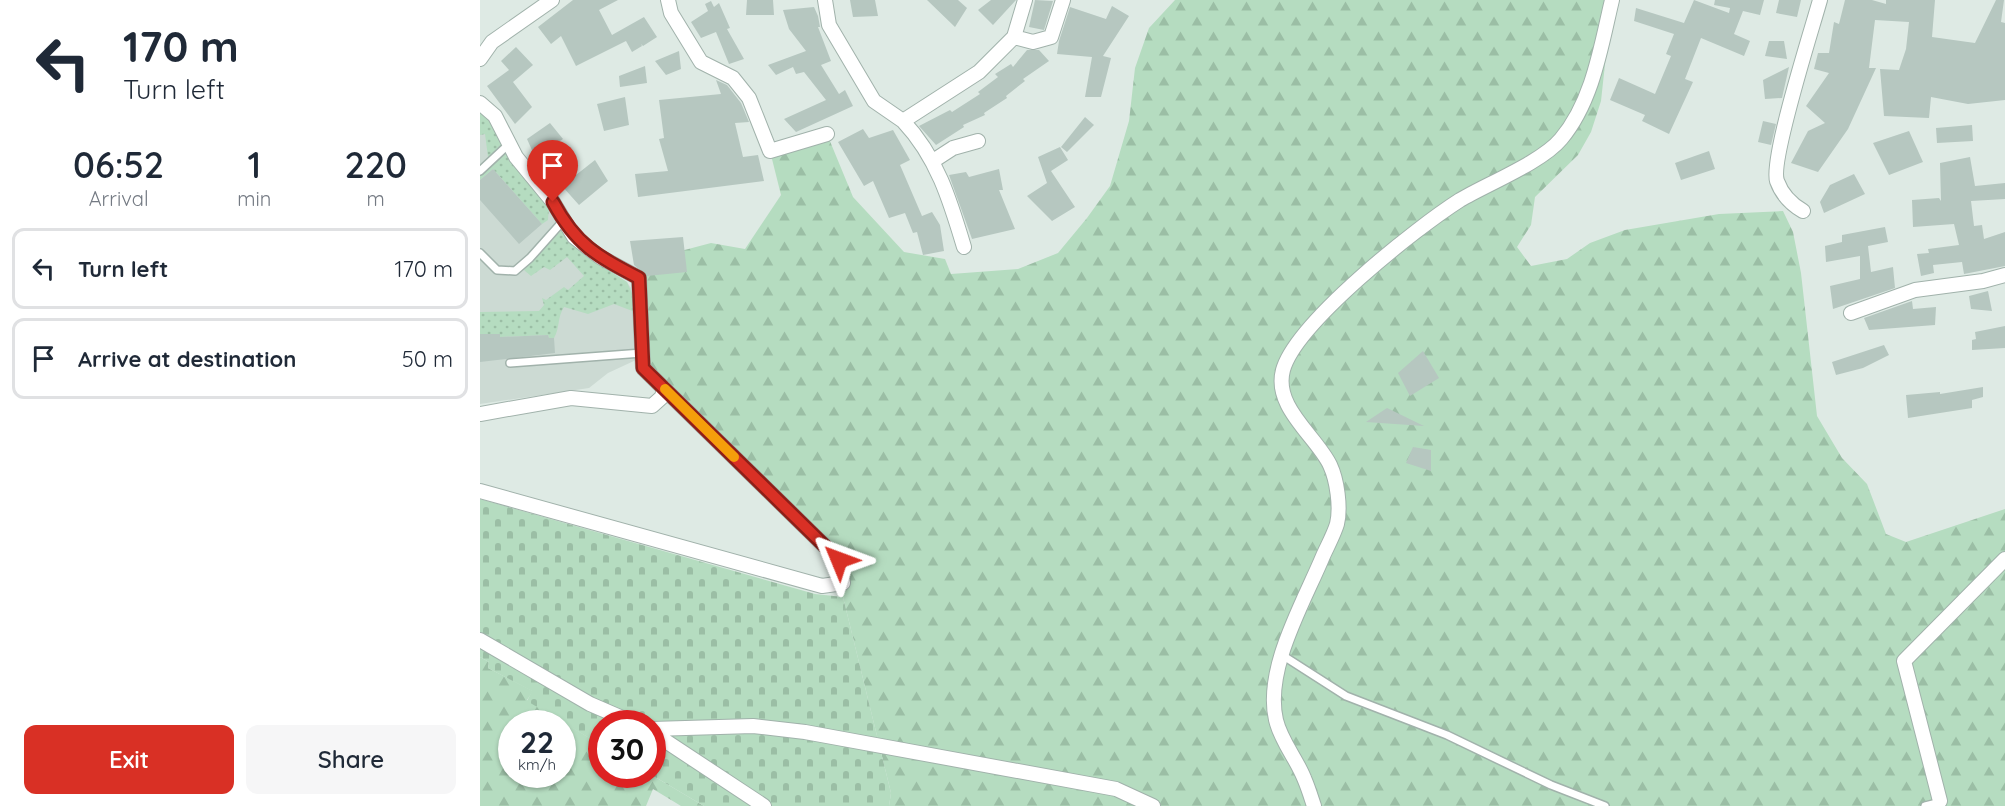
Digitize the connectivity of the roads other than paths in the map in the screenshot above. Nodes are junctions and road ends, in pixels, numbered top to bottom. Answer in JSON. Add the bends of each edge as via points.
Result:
{"nodes":[{"id":1,"x":552,"y":0,"type":"edge"},
{"id":2,"x":668,"y":0,"type":"edge"},
{"id":3,"x":825,"y":0,"type":"edge"},
{"id":4,"x":1025,"y":0,"type":"edge"},
{"id":5,"x":1063,"y":0,"type":"edge"},
{"id":6,"x":1611,"y":0,"type":"edge"},
{"id":7,"x":1820,"y":0,"type":"edge"},
{"id":8,"x":1014,"y":37,"type":"junction"},
{"id":9,"x":480,"y":59,"type":"edge"},
{"id":10,"x":480,"y":103,"type":"edge"},
{"id":11,"x":903,"y":121,"type":"junction"},
{"id":12,"x":827,"y":134,"type":"dead end"},
{"id":13,"x":978,"y":141,"type":"dead end"},
{"id":14,"x":509,"y":144,"type":"junction"},
{"id":15,"x":933,"y":160,"type":"junction"},
{"id":16,"x":480,"y":171,"type":"edge"},
{"id":17,"x":1803,"y":211,"type":"dead end"},
{"id":18,"x":563,"y":221,"type":"junction"},
{"id":19,"x":964,"y":247,"type":"dead end"},
{"id":20,"x":480,"y":253,"type":"edge"},
{"id":21,"x":2005,"y":275,"type":"edge"},
{"id":22,"x":1851,"y":313,"type":"dead end"},
{"id":23,"x":642,"y":353,"type":"junction"},
{"id":24,"x":510,"y":363,"type":"dead end"},
{"id":25,"x":664,"y":388,"type":"junction"},
{"id":26,"x":480,"y":414,"type":"edge"},
{"id":27,"x":480,"y":491,"type":"edge"},
{"id":28,"x":2005,"y":560,"type":"edge"},
{"id":29,"x":480,"y":640,"type":"edge"},
{"id":30,"x":1282,"y":655,"type":"junction"},
{"id":31,"x":604,"y":710,"type":"edge"},
{"id":32,"x":666,"y":730,"type":"edge"},
{"id":33,"x":666,"y":740,"type":"edge"},
{"id":34,"x":1941,"y":803,"type":"edge"},
{"id":35,"x":764,"y":806,"type":"edge"},
{"id":36,"x":1154,"y":806,"type":"edge"},
{"id":37,"x":1314,"y":806,"type":"edge"},
{"id":38,"x":1605,"y":806,"type":"edge"},
{"id":39,"x":1924,"y":806,"type":"edge"}],
"edges":[{"from":1,"to":9,"type":"street","via":[[492,42]]},
{"from":2,"to":12,"type":"street","via":[[671,13],[701,62],[733,78],[749,98],[770,150]]},
{"from":3,"to":11,"type":"street","via":[[829,25],[874,101]]},
{"from":4,"to":8,"type":"street"},
{"from":5,"to":8,"type":"street","via":[[1051,37],[1033,42]]},
{"from":6,"to":30,"type":"street","via":[[1595,71],[1561,140],[1458,202],[1368,271],[1340,295],[1292,350],[1282,372],[1283,395],[1330,465],[1337,489],[1337,523]]},
{"from":7,"to":17,"type":"street","via":[[1780,147],[1776,179],[1788,202]]},
{"from":8,"to":11,"type":"street","via":[[979,72]]},
{"from":10,"to":14,"type":"street","via":[[495,116]]},
{"from":11,"to":15,"type":"street"},
{"from":13,"to":15,"type":"street","via":[[953,148]]},
{"from":14,"to":16,"type":"lane"},
{"from":14,"to":18,"type":"street"},
{"from":15,"to":19,"type":"street"},
{"from":18,"to":20,"type":"lane","via":[[515,270],[497,270]]},
{"from":18,"to":23,"type":"street","via":[[592,252],[639,278]]},
{"from":21,"to":22,"type":"street","via":[[1915,290]]},
{"from":23,"to":24,"type":"lane"},
{"from":23,"to":25,"type":"street","via":[[643,368]]},
{"from":25,"to":26,"type":"street","via":[[662,397],[652,406],[571,398]]},
{"from":25,"to":27,"type":"street","via":[[839,560],[843,583],[822,586]]},
{"from":28,"to":34,"type":"street","via":[[1904,661]]},
{"from":29,"to":31,"type":"street"},
{"from":30,"to":37,"type":"street","via":[[1274,686],[1276,720]]},
{"from":30,"to":38,"type":"lane","via":[[1346,696],[1446,735]]},
{"from":32,"to":36,"type":"street","via":[[753,726],[805,732],[1116,789]]},
{"from":33,"to":35,"type":"street"},
{"from":34,"to":39,"type":"lane"}]}
